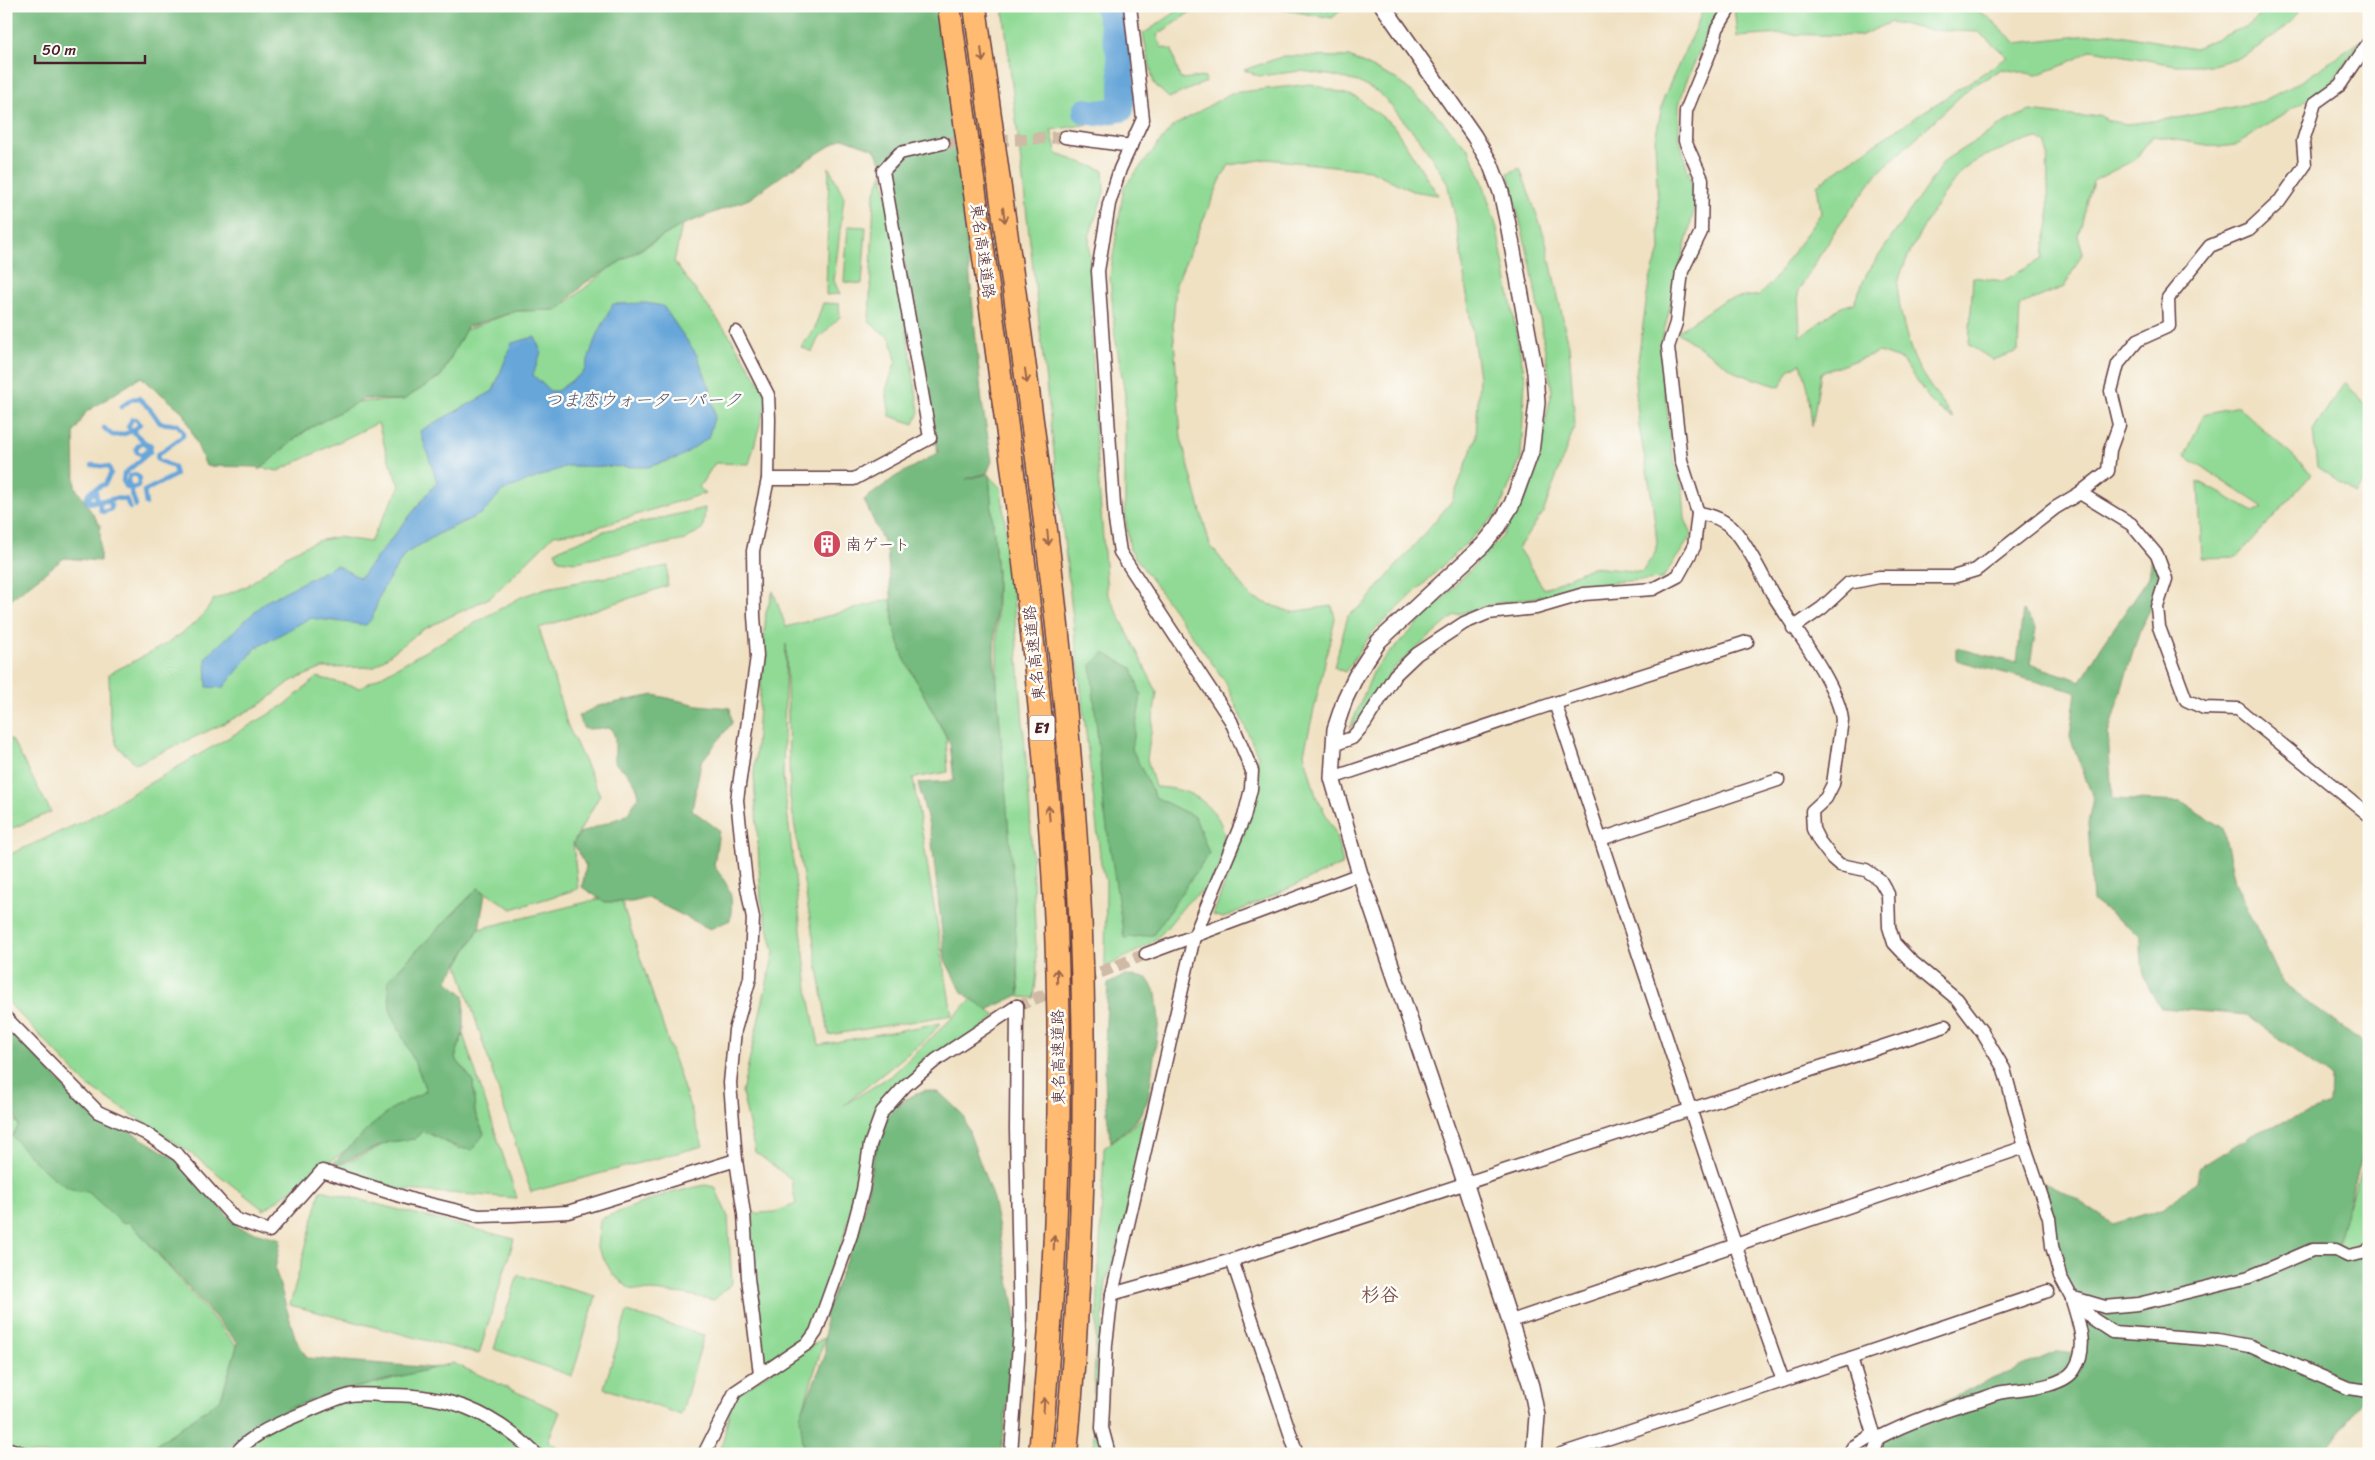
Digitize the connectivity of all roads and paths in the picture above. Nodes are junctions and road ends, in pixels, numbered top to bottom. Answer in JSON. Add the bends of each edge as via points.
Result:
{"nodes":[{"id":1,"x":949,"y":6,"type":"edge"},
{"id":2,"x":975,"y":6,"type":"edge"},
{"id":3,"x":1130,"y":6,"type":"edge"},
{"id":4,"x":1383,"y":6,"type":"edge"},
{"id":5,"x":1732,"y":6,"type":"edge"},
{"id":6,"x":2369,"y":42,"type":"edge"},
{"id":7,"x":1065,"y":137,"type":"tunnel mouth"},
{"id":8,"x":944,"y":143,"type":"tunnel mouth"},
{"id":9,"x":1131,"y":146,"type":"junction"},
{"id":10,"x":736,"y":332,"type":"dead end"},
{"id":11,"x":768,"y":479,"type":"junction"},
{"id":12,"x":2080,"y":494,"type":"junction"},
{"id":13,"x":1698,"y":513,"type":"junction"},
{"id":14,"x":1793,"y":628,"type":"junction"},
{"id":15,"x":1747,"y":642,"type":"dead end"},
{"id":16,"x":1555,"y":703,"type":"junction"},
{"id":17,"x":1333,"y":745,"type":"junction"},
{"id":18,"x":1332,"y":778,"type":"junction"},
{"id":19,"x":1778,"y":780,"type":"dead end"},
{"id":20,"x":2369,"y":815,"type":"edge"},
{"id":21,"x":1601,"y":839,"type":"junction"},
{"id":22,"x":1360,"y":874,"type":"junction"},
{"id":23,"x":1194,"y":937,"type":"junction"},
{"id":24,"x":1146,"y":954,"type":"tunnel mouth"},
{"id":25,"x":6,"y":1018,"type":"edge"},
{"id":26,"x":1945,"y":1026,"type":"dead end"},
{"id":27,"x":1690,"y":1109,"type":"junction"},
{"id":28,"x":2026,"y":1147,"type":"junction"},
{"id":29,"x":736,"y":1160,"type":"junction"},
{"id":30,"x":1465,"y":1182,"type":"junction"},
{"id":31,"x":1735,"y":1244,"type":"junction"},
{"id":32,"x":2369,"y":1249,"type":"edge"},
{"id":33,"x":1232,"y":1260,"type":"junction"},
{"id":34,"x":2048,"y":1291,"type":"dead end"},
{"id":35,"x":1112,"y":1294,"type":"junction"},
{"id":36,"x":2072,"y":1298,"type":"junction"},
{"id":37,"x":1511,"y":1320,"type":"junction"},
{"id":38,"x":1851,"y":1358,"type":"junction"},
{"id":39,"x":760,"y":1374,"type":"junction"},
{"id":40,"x":1783,"y":1381,"type":"junction"},
{"id":41,"x":2369,"y":1391,"type":"edge"},
{"id":42,"x":6,"y":1448,"type":"edge"},
{"id":43,"x":25,"y":1454,"type":"edge"},
{"id":44,"x":234,"y":1454,"type":"edge"},
{"id":45,"x":536,"y":1454,"type":"edge"},
{"id":46,"x":704,"y":1454,"type":"edge"},
{"id":47,"x":1011,"y":1454,"type":"edge"},
{"id":48,"x":1040,"y":1454,"type":"edge"},
{"id":49,"x":1066,"y":1454,"type":"edge"},
{"id":50,"x":1109,"y":1454,"type":"edge"},
{"id":51,"x":1297,"y":1454,"type":"edge"},
{"id":52,"x":1534,"y":1454,"type":"edge"},
{"id":53,"x":1561,"y":1454,"type":"edge"},
{"id":54,"x":1849,"y":1454,"type":"edge"},
{"id":55,"x":1874,"y":1454,"type":"edge"}],
"edges":[{"from":48,"to":1,"type":"highway","name":"東名高速道路","number":"E1","one_way":true,"via":[[1053,1270],[1058,1104],[1051,830],[1019,515]]},
{"from":2,"to":49,"type":"highway","name":"東名高速道路","number":"E1","one_way":true,"via":[[1045,512],[1076,828],[1084,1104],[1079,1271]]},
{"from":3,"to":9,"type":"street","via":[[1143,119]]},
{"from":4,"to":17,"type":"street","via":[[1490,163],[1501,192],[1509,230],[1535,372],[1537,403],[1531,452],[1512,504],[1483,545],[1379,641],[1345,699]]},
{"from":5,"to":13,"type":"street","via":[[1717,29],[1686,111],[1685,142],[1702,179],[1700,232],[1682,270],[1676,323],[1668,346],[1681,460]]},
{"from":6,"to":12,"type":"street","via":[[2340,85],[2316,103],[2303,141],[2305,165],[2280,202],[2249,230],[2210,246],[2168,298],[2169,326],[2138,340],[2118,364],[2111,391],[2118,425],[2110,450],[2108,471]]},
{"from":7,"to":9,"type":"street"},
{"from":8,"to":11,"type":"street","via":[[900,153],[883,170],[930,438],[854,479]]},
{"from":9,"to":23,"type":"street","via":[[1109,204],[1098,271],[1110,464],[1120,552],[1231,721],[1252,771],[1244,817]]},
{"from":10,"to":11,"type":"street","via":[[768,395]]},
{"from":11,"to":29,"type":"street","via":[[753,551],[757,656],[736,800],[753,918],[750,978],[735,1030],[730,1083]]},
{"from":12,"to":14,"type":"street","via":[[2055,508],[1976,570],[1953,577],[1879,577],[1849,583],[1822,608]]},
{"from":12,"to":20,"type":"street","via":[[2130,524],[2157,554],[2166,579],[2157,607],[2159,627],[2186,700],[2204,708],[2238,709]]},
{"from":13,"to":14,"type":"street","via":[[1720,518],[1736,532]]},
{"from":13,"to":17,"type":"street","via":[[1694,546],[1678,576],[1653,589],[1584,594],[1536,608],[1488,613],[1464,623],[1417,654],[1395,675],[1352,738]]},
{"from":14,"to":28,"type":"street","via":[[1825,675],[1842,720],[1833,784],[1826,798],[1812,811],[1813,829],[1819,842],[1840,865],[1866,870],[1880,880],[1888,894],[1889,928],[1894,943],[1957,999],[1982,1032],[2004,1068]]},
{"from":15,"to":16,"type":"street"},
{"from":16,"to":18,"type":"street"},
{"from":16,"to":21,"type":"street"},
{"from":17,"to":18,"type":"street"},
{"from":18,"to":22,"type":"street"},
{"from":19,"to":21,"type":"street"},
{"from":21,"to":27,"type":"street"},
{"from":22,"to":23,"type":"street"},
{"from":22,"to":30,"type":"street"},
{"from":23,"to":24,"type":"street"},
{"from":23,"to":35,"type":"street"},
{"from":25,"to":29,"type":"street","via":[[98,1112],[146,1133],[178,1155],[235,1219],[269,1231],[322,1171],[413,1200],[479,1216],[568,1212]]},
{"from":26,"to":27,"type":"street"},
{"from":27,"to":30,"type":"street"},
{"from":27,"to":31,"type":"street"},
{"from":28,"to":31,"type":"street"},
{"from":28,"to":36,"type":"street","via":[[2049,1218],[2060,1276]]},
{"from":29,"to":39,"type":"street"},
{"from":30,"to":33,"type":"street"},
{"from":30,"to":37,"type":"street"},
{"from":31,"to":37,"type":"street"},
{"from":31,"to":40,"type":"street"},
{"from":32,"to":36,"type":"street","via":[[2348,1256],[2336,1250],[2312,1250],[2249,1277],[2138,1304],[2105,1307]]},
{"from":33,"to":35,"type":"street"},
{"from":33,"to":51,"type":"street"},
{"from":34,"to":38,"type":"street"},
{"from":35,"to":50,"type":"street","via":[[1102,1428]]},
{"from":36,"to":41,"type":"street","via":[[2093,1319],[2113,1332],[2218,1340],[2250,1346],[2348,1388]]},
{"from":36,"to":55,"type":"street","via":[[2083,1340],[2074,1371],[2060,1381],[2000,1392],[1903,1425],[1878,1438]]},
{"from":37,"to":52,"type":"street","via":[[1537,1416]]},
{"from":38,"to":40,"type":"street"},
{"from":38,"to":54,"type":"street","via":[[1874,1434],[1853,1447]]},
{"from":39,"to":46,"type":"street","via":[[735,1392]]},
{"from":39,"to":47,"type":"street","via":[[808,1343],[818,1326],[851,1235],[870,1145],[882,1112],[905,1086],[936,1060],[1017,1006],[1020,1330]]},
{"from":40,"to":53,"type":"street"},
{"from":42,"to":43,"type":"street"},
{"from":44,"to":45,"type":"street","via":[[242,1445],[285,1420],[350,1395],[397,1394],[438,1398],[473,1410],[512,1431]]}]}
